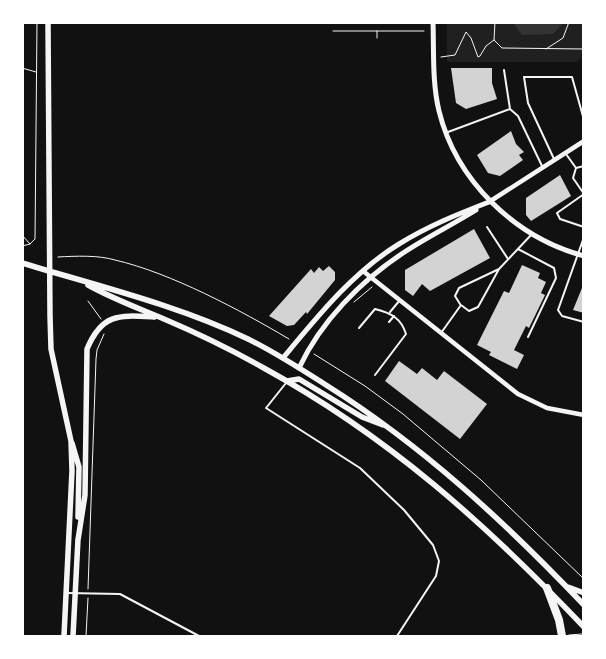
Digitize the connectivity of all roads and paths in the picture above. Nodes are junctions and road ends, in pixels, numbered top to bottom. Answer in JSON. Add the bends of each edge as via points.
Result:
{"nodes":[{"id":1,"x":37,"y":22,"type":"edge"},
{"id":2,"x":48,"y":22,"type":"edge"},
{"id":3,"x":434,"y":22,"type":"edge"},
{"id":4,"x":494,"y":22,"type":"edge"},
{"id":5,"x":569,"y":22,"type":"edge"},
{"id":6,"x":333,"y":31,"type":"dead end"},
{"id":7,"x":377,"y":31,"type":"junction"},
{"id":8,"x":424,"y":31,"type":"dead end"},
{"id":9,"x":377,"y":38,"type":"dead end"},
{"id":10,"x":494,"y":40,"type":"junction"},
{"id":11,"x":545,"y":49,"type":"junction"},
{"id":12,"x":584,"y":49,"type":"edge"},
{"id":13,"x":434,"y":55,"type":"junction"},
{"id":14,"x":22,"y":68,"type":"edge"},
{"id":15,"x":504,"y":70,"type":"dead end"},
{"id":16,"x":37,"y":72,"type":"junction"},
{"id":17,"x":510,"y":109,"type":"junction"},
{"id":18,"x":584,"y":120,"type":"edge"},
{"id":19,"x":446,"y":133,"type":"junction"},
{"id":20,"x":584,"y":141,"type":"edge"},
{"id":21,"x":565,"y":152,"type":"junction"},
{"id":22,"x":554,"y":159,"type":"junction"},
{"id":23,"x":584,"y":166,"type":"edge"},
{"id":24,"x":542,"y":167,"type":"junction"},
{"id":25,"x":576,"y":168,"type":"junction"},
{"id":26,"x":584,"y":194,"type":"edge"},
{"id":27,"x":489,"y":202,"type":"junction"},
{"id":28,"x":487,"y":227,"type":"dead end"},
{"id":29,"x":584,"y":227,"type":"edge"},
{"id":30,"x":532,"y":234,"type":"junction"},
{"id":31,"x":22,"y":235,"type":"edge"},
{"id":32,"x":584,"y":237,"type":"edge"},
{"id":33,"x":30,"y":244,"type":"junction"},
{"id":34,"x":22,"y":246,"type":"edge"},
{"id":35,"x":518,"y":249,"type":"junction"},
{"id":36,"x":581,"y":256,"type":"edge"},
{"id":37,"x":58,"y":257,"type":"dead end"},
{"id":38,"x":508,"y":259,"type":"junction"},
{"id":39,"x":22,"y":263,"type":"edge"},
{"id":40,"x":499,"y":269,"type":"junction"},
{"id":41,"x":49,"y":271,"type":"junction"},
{"id":42,"x":363,"y":271,"type":"junction"},
{"id":43,"x":372,"y":278,"type":"junction"},
{"id":44,"x":78,"y":279,"type":"junction"},
{"id":45,"x":378,"y":282,"type":"junction"},
{"id":46,"x":400,"y":300,"type":"junction"},
{"id":47,"x":88,"y":301,"type":"dead end"},
{"id":48,"x":353,"y":304,"type":"dead end"},
{"id":49,"x":461,"y":305,"type":"junction"},
{"id":50,"x":390,"y":312,"type":"junction"},
{"id":51,"x":394,"y":316,"type":"junction"},
{"id":52,"x":160,"y":317,"type":"junction"},
{"id":53,"x":101,"y":320,"type":"dead end"},
{"id":54,"x":389,"y":322,"type":"dead end"},
{"id":55,"x":584,"y":322,"type":"edge"},
{"id":56,"x":359,"y":328,"type":"dead end"},
{"id":57,"x":108,"y":329,"type":"dead end"},
{"id":58,"x":441,"y":333,"type":"junction"},
{"id":59,"x":528,"y":337,"type":"dead end"},
{"id":60,"x":296,"y":342,"type":"junction"},
{"id":61,"x":308,"y":350,"type":"junction"},
{"id":62,"x":283,"y":358,"type":"junction"},
{"id":63,"x":299,"y":368,"type":"junction"},
{"id":64,"x":375,"y":375,"type":"dead end"},
{"id":65,"x":287,"y":381,"type":"junction"},
{"id":66,"x":584,"y":415,"type":"edge"},
{"id":67,"x":390,"y":428,"type":"junction"},
{"id":68,"x":71,"y":441,"type":"junction"},
{"id":69,"x":78,"y":540,"type":"junction"},
{"id":70,"x":89,"y":577,"type":"dead end"},
{"id":71,"x":584,"y":579,"type":"edge"},
{"id":72,"x":566,"y":586,"type":"junction"},
{"id":73,"x":547,"y":588,"type":"junction"},
{"id":74,"x":66,"y":593,"type":"junction"},
{"id":75,"x":75,"y":593,"type":"junction"},
{"id":76,"x":584,"y":593,"type":"edge"},
{"id":77,"x":584,"y":605,"type":"edge"},
{"id":78,"x":88,"y":608,"type":"dead end"},
{"id":79,"x":584,"y":626,"type":"edge"},
{"id":80,"x":583,"y":634,"type":"edge"},
{"id":81,"x":64,"y":636,"type":"edge"},
{"id":82,"x":73,"y":636,"type":"edge"},
{"id":83,"x":86,"y":636,"type":"edge"},
{"id":84,"x":199,"y":636,"type":"edge"},
{"id":85,"x":397,"y":636,"type":"edge"},
{"id":86,"x":565,"y":636,"type":"edge"}],
"edges":[{"from":1,"to":16,"type":"path"},
{"from":2,"to":41,"type":"main road"},
{"from":3,"to":13,"type":"street"},
{"from":4,"to":10,"type":"path"},
{"from":5,"to":11,"type":"path","via":[[563,38]]},
{"from":6,"to":7,"type":"path"},
{"from":7,"to":8,"type":"path"},
{"from":7,"to":9,"type":"path"},
{"from":10,"to":11,"type":"path","via":[[506,49]]},
{"from":10,"to":13,"type":"path","via":[[478,57],[466,32],[452,57]]},
{"from":11,"to":12,"type":"path"},
{"from":13,"to":19,"type":"street","via":[[438,110]]},
{"from":14,"to":16,"type":"path"},
{"from":15,"to":17,"type":"lane"},
{"from":16,"to":33,"type":"path","via":[[35,239]]},
{"from":17,"to":19,"type":"lane"},
{"from":17,"to":24,"type":"lane","via":[[518,116]]},
{"from":18,"to":22,"type":"lane","via":[[572,76],[524,77],[528,103]]},
{"from":19,"to":27,"type":"street","via":[[460,163]]},
{"from":20,"to":21,"type":"street"},
{"from":21,"to":22,"type":"street"},
{"from":21,"to":25,"type":"lane"},
{"from":22,"to":24,"type":"street"},
{"from":23,"to":25,"type":"lane"},
{"from":24,"to":27,"type":"street"},
{"from":25,"to":26,"type":"lane","via":[[572,178]]},
{"from":26,"to":29,"type":"lane","via":[[557,213],[560,219]]},
{"from":27,"to":30,"type":"street"},
{"from":27,"to":42,"type":"street","via":[[429,227],[398,244]]},
{"from":27,"to":43,"type":"street","via":[[402,253]]},
{"from":28,"to":38,"type":"lane"},
{"from":30,"to":35,"type":"lane"},
{"from":30,"to":36,"type":"street"},
{"from":31,"to":33,"type":"path"},
{"from":32,"to":36,"type":"lane"},
{"from":33,"to":34,"type":"path"},
{"from":35,"to":38,"type":"lane"},
{"from":35,"to":59,"type":"lane","via":[[554,268],[556,278]]},
{"from":36,"to":55,"type":"lane","via":[[558,310],[562,316]]},
{"from":37,"to":60,"type":"path","via":[[115,259],[157,273]]},
{"from":38,"to":40,"type":"lane"},
{"from":39,"to":41,"type":"main road"},
{"from":40,"to":49,"type":"lane","via":[[478,307],[469,310]]},
{"from":40,"to":49,"type":"lane","via":[[459,288],[455,296]]},
{"from":41,"to":44,"type":"main road"},
{"from":41,"to":68,"type":"main road","via":[[51,349]]},
{"from":42,"to":43,"type":"street"},
{"from":42,"to":60,"type":"street"},
{"from":43,"to":45,"type":"street"},
{"from":43,"to":61,"type":"street","via":[[319,332]]},
{"from":44,"to":52,"type":"main road","via":[[112,298]]},
{"from":44,"to":62,"type":"main road","via":[[229,331]]},
{"from":45,"to":46,"type":"street"},
{"from":45,"to":48,"type":"path"},
{"from":46,"to":50,"type":"lane"},
{"from":46,"to":58,"type":"street"},
{"from":47,"to":53,"type":"path"},
{"from":49,"to":58,"type":"lane"},
{"from":50,"to":51,"type":"lane"},
{"from":50,"to":56,"type":"lane","via":[[375,309]]},
{"from":51,"to":54,"type":"lane"},
{"from":51,"to":64,"type":"lane","via":[[403,324],[406,334]]},
{"from":52,"to":65,"type":"main road"},
{"from":52,"to":69,"type":"main road","via":[[115,317],[98,328],[87,349],[84,495]]},
{"from":57,"to":70,"type":"path","via":[[97,350]]},
{"from":58,"to":66,"type":"street","via":[[518,394],[547,408]]},
{"from":60,"to":62,"type":"street"},
{"from":61,"to":63,"type":"street"},
{"from":61,"to":71,"type":"path","via":[[404,414],[481,480]]},
{"from":62,"to":63,"type":"main road"},
{"from":63,"to":67,"type":"main road"},
{"from":65,"to":67,"type":"main road","via":[[299,379],[368,420]]},
{"from":65,"to":73,"type":"main road","via":[[366,432],[429,479]]},
{"from":65,"to":85,"type":"lane","via":[[266,408],[360,468],[404,510],[433,545],[439,561],[436,576]]},
{"from":67,"to":72,"type":"main road","via":[[481,501]]},
{"from":68,"to":69,"type":"main road","via":[[76,448],[79,467]]},
{"from":68,"to":74,"type":"main road"},
{"from":69,"to":75,"type":"main road"},
{"from":72,"to":76,"type":"main road"},
{"from":72,"to":77,"type":"main road"},
{"from":73,"to":79,"type":"main road"},
{"from":73,"to":86,"type":"highway"},
{"from":74,"to":75,"type":"lane"},
{"from":74,"to":81,"type":"main road"},
{"from":75,"to":82,"type":"main road"},
{"from":75,"to":84,"type":"lane","via":[[120,594]]},
{"from":78,"to":83,"type":"path"},
{"from":80,"to":86,"type":"path"}]}
